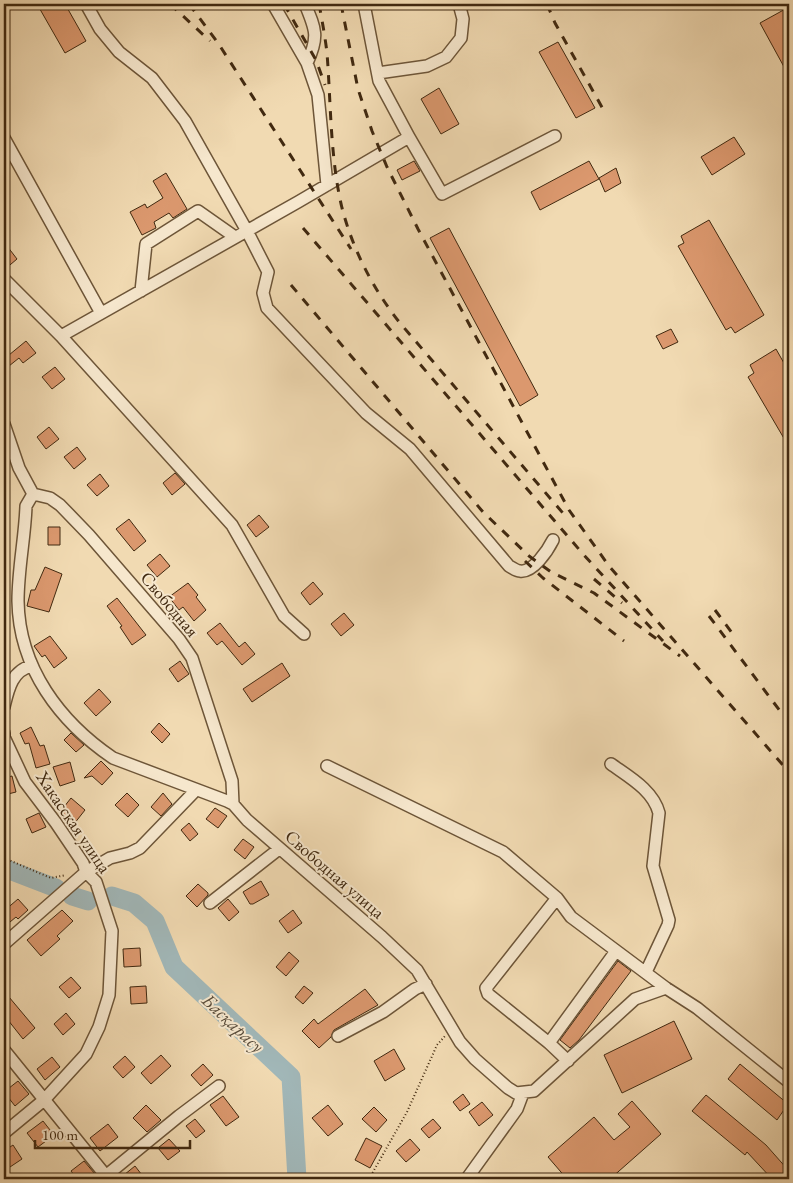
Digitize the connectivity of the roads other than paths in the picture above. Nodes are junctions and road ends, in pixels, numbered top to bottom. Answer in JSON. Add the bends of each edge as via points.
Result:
{"nodes":[{"id":1,"x":86,"y":4,"type":"edge"},
{"id":2,"x":273,"y":4,"type":"edge"},
{"id":3,"x":305,"y":4,"type":"edge"},
{"id":4,"x":364,"y":4,"type":"edge"},
{"id":5,"x":458,"y":4,"type":"edge"},
{"id":6,"x":307,"y":63,"type":"junction"},
{"id":7,"x":378,"y":72,"type":"junction"},
{"id":8,"x":555,"y":136,"type":"dead end"},
{"id":9,"x":409,"y":137,"type":"junction"},
{"id":10,"x":4,"y":138,"type":"edge"},
{"id":11,"x":327,"y":185,"type":"junction"},
{"id":12,"x":247,"y":231,"type":"junction"},
{"id":13,"x":236,"y":237,"type":"junction"},
{"id":14,"x":4,"y":279,"type":"edge"},
{"id":15,"x":141,"y":291,"type":"junction"},
{"id":16,"x":101,"y":313,"type":"junction"},
{"id":17,"x":60,"y":336,"type":"junction"},
{"id":18,"x":4,"y":424,"type":"edge"},
{"id":19,"x":33,"y":494,"type":"junction"},
{"id":20,"x":553,"y":540,"type":"dead end"},
{"id":21,"x":304,"y":634,"type":"dead end"},
{"id":22,"x":32,"y":666,"type":"junction"},
{"id":23,"x":4,"y":707,"type":"edge"},
{"id":24,"x":4,"y":733,"type":"edge"},
{"id":25,"x":611,"y":764,"type":"dead end"},
{"id":26,"x":327,"y":766,"type":"dead end"},
{"id":27,"x":196,"y":790,"type":"junction"},
{"id":28,"x":233,"y":804,"type":"junction"},
{"id":29,"x":279,"y":849,"type":"junction"},
{"id":30,"x":86,"y":872,"type":"junction"},
{"id":31,"x":557,"y":898,"type":"junction"},
{"id":32,"x":210,"y":903,"type":"dead end"},
{"id":33,"x":4,"y":944,"type":"edge"},
{"id":34,"x":616,"y":951,"type":"junction"},
{"id":35,"x":646,"y":972,"type":"junction"},
{"id":36,"x":426,"y":984,"type":"junction"},
{"id":37,"x":666,"y":988,"type":"junction"},
{"id":38,"x":338,"y":1036,"type":"dead end"},
{"id":39,"x":549,"y":1043,"type":"junction"},
{"id":40,"x":4,"y":1050,"type":"edge"},
{"id":41,"x":568,"y":1061,"type":"junction"},
{"id":42,"x":789,"y":1082,"type":"edge"},
{"id":43,"x":219,"y":1086,"type":"dead end"},
{"id":44,"x":523,"y":1093,"type":"junction"},
{"id":45,"x":44,"y":1100,"type":"junction"},
{"id":46,"x":4,"y":1132,"type":"edge"},
{"id":47,"x":104,"y":1179,"type":"edge"},
{"id":48,"x":468,"y":1179,"type":"edge"}],
"edges":[{"from":1,"to":12,"type":"street","via":[[100,29],[119,52],[152,78],[184,120]]},
{"from":2,"to":6,"type":"street"},
{"from":3,"to":6,"type":"street","via":[[314,26],[315,47]]},
{"from":4,"to":7,"type":"street"},
{"from":5,"to":7,"type":"street","via":[[463,19],[461,38],[446,57],[427,66]]},
{"from":6,"to":11,"type":"street","via":[[318,95]]},
{"from":7,"to":9,"type":"street","via":[[379,81]]},
{"from":8,"to":9,"type":"street","via":[[442,194]]},
{"from":9,"to":11,"type":"street"},
{"from":10,"to":16,"type":"street"},
{"from":11,"to":12,"type":"street"},
{"from":12,"to":13,"type":"street"},
{"from":12,"to":20,"type":"street","via":[[268,272],[263,293],[267,308],[366,413],[410,449],[510,566],[526,571],[546,554]]},
{"from":13,"to":15,"type":"street"},
{"from":13,"to":15,"type":"street","via":[[198,210],[146,244]]},
{"from":14,"to":17,"type":"street"},
{"from":15,"to":16,"type":"street"},
{"from":16,"to":17,"type":"street"},
{"from":17,"to":21,"type":"street","via":[[232,525],[284,616]]},
{"from":18,"to":19,"type":"street"},
{"from":19,"to":22,"type":"street","name":"Свободная улица","via":[[26,506],[18,602],[20,627]]},
{"from":19,"to":28,"type":"street","name":"Свободная","via":[[50,498],[60,505],[179,639],[192,658],[232,781]]},
{"from":22,"to":23,"type":"street","via":[[24,667],[13,679]]},
{"from":22,"to":27,"type":"street","name":"Свободная улица","via":[[45,692],[98,748],[113,758]]},
{"from":24,"to":30,"type":"street","name":"Хакасская улица","via":[[25,782],[84,863]]},
{"from":25,"to":35,"type":"street","via":[[646,790],[657,804],[659,813],[653,866],[669,920]]},
{"from":26,"to":31,"type":"street","via":[[503,852]]},
{"from":27,"to":28,"type":"street","name":"Свободная улица"},
{"from":27,"to":30,"type":"street","via":[[140,848],[110,858]]},
{"from":28,"to":29,"type":"street","name":"Свободная улица"},
{"from":29,"to":32,"type":"street"},
{"from":29,"to":36,"type":"street","name":"Свободная улица","via":[[382,937],[417,970]]},
{"from":30,"to":33,"type":"street"},
{"from":30,"to":45,"type":"street","name":"Хакасская улица","via":[[96,882],[112,931],[109,995],[86,1054]]},
{"from":31,"to":34,"type":"street","via":[[571,917]]},
{"from":31,"to":39,"type":"street","via":[[486,988],[488,994]]},
{"from":34,"to":35,"type":"street"},
{"from":34,"to":39,"type":"street"},
{"from":35,"to":37,"type":"street"},
{"from":36,"to":38,"type":"street"},
{"from":36,"to":44,"type":"street","name":"Свободная улица","via":[[460,1042],[508,1088]]},
{"from":37,"to":41,"type":"street","via":[[635,999]]},
{"from":37,"to":42,"type":"street","via":[[697,1008]]},
{"from":39,"to":41,"type":"street"},
{"from":40,"to":45,"type":"street"},
{"from":41,"to":44,"type":"street","via":[[534,1091]]},
{"from":43,"to":47,"type":"street"},
{"from":44,"to":48,"type":"street","via":[[517,1109]]},
{"from":45,"to":46,"type":"street","name":"Хакасская улица"},
{"from":45,"to":47,"type":"street","via":[[102,1171]]}]}
